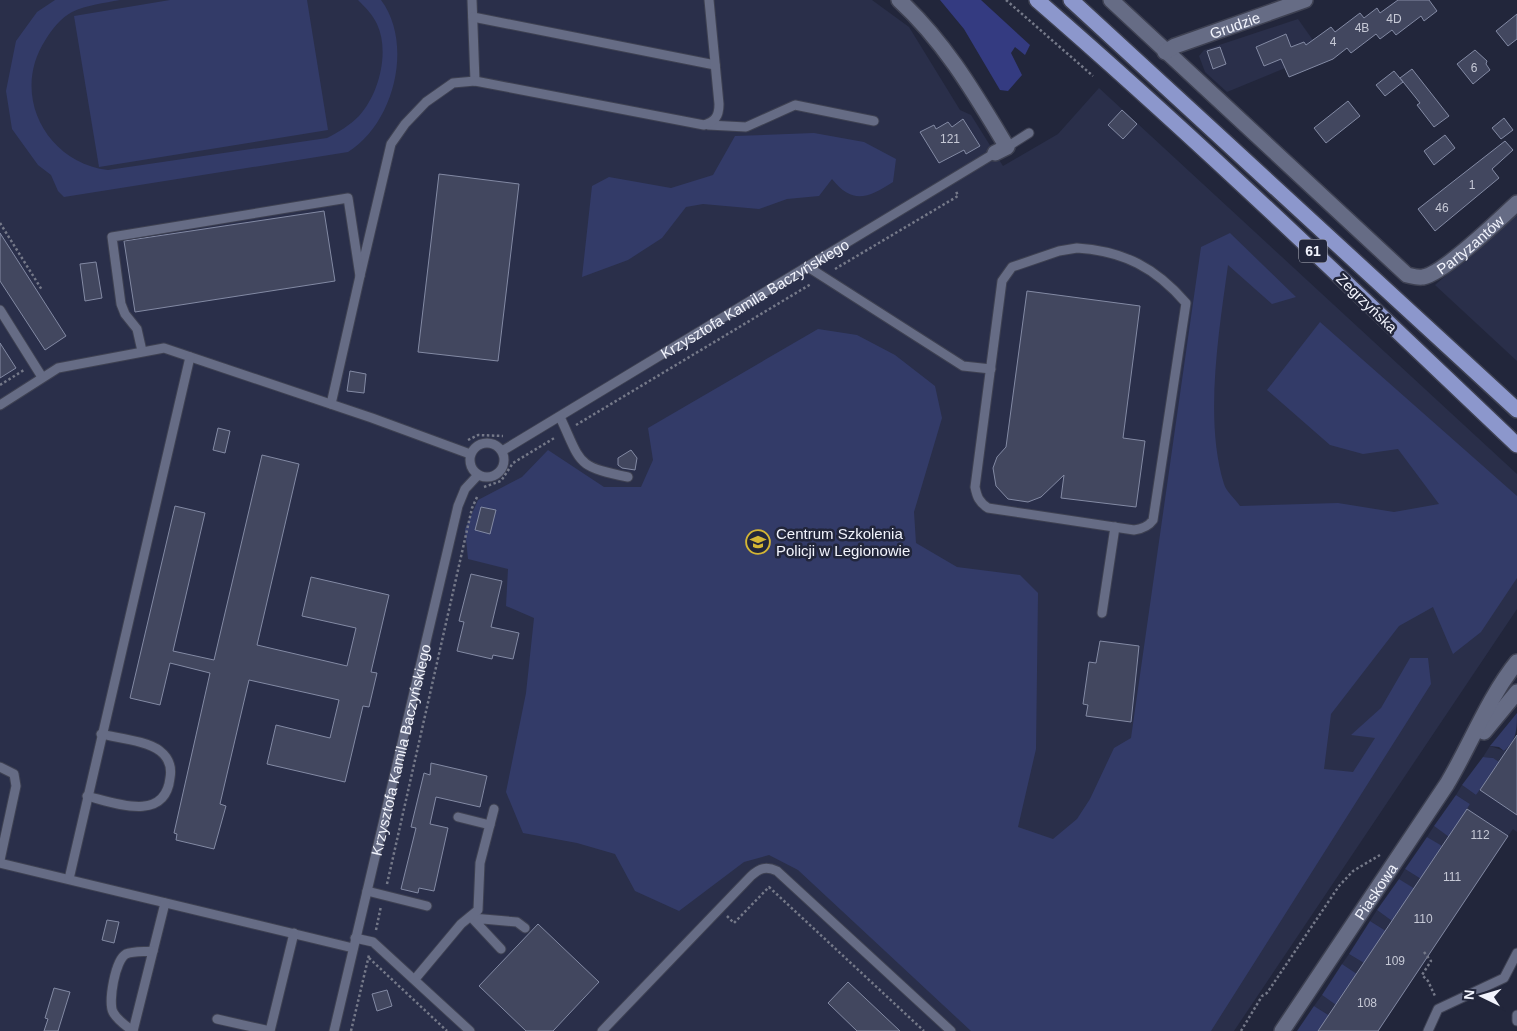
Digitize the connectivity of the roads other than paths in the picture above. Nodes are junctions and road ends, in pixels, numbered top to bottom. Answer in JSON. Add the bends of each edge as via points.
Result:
{"nodes":[{"id":1,"x":472,"y":0,"type":"edge"},
{"id":2,"x":709,"y":0,"type":"edge"},
{"id":3,"x":899,"y":0,"type":"edge"},
{"id":4,"x":1037,"y":0,"type":"edge"},
{"id":5,"x":1071,"y":0,"type":"edge"},
{"id":6,"x":1111,"y":0,"type":"edge"},
{"id":7,"x":1305,"y":0,"type":"edge"},
{"id":8,"x":473,"y":17,"type":"junction"},
{"id":9,"x":1165,"y":52,"type":"junction"},
{"id":10,"x":715,"y":65,"type":"junction"},
{"id":11,"x":476,"y":81,"type":"junction"},
{"id":12,"x":874,"y":121,"type":"dead end"},
{"id":13,"x":704,"y":125,"type":"junction"},
{"id":14,"x":1029,"y":132,"type":"dead end"},
{"id":15,"x":1001,"y":150,"type":"junction"},
{"id":16,"x":1517,"y":203,"type":"edge"},
{"id":17,"x":808,"y":267,"type":"junction"},
{"id":18,"x":360,"y":276,"type":"junction"},
{"id":19,"x":0,"y":310,"type":"edge"},
{"id":20,"x":142,"y":351,"type":"junction"},
{"id":21,"x":190,"y":357,"type":"junction"},
{"id":22,"x":991,"y":369,"type":"junction"},
{"id":23,"x":42,"y":377,"type":"junction"},
{"id":24,"x":330,"y":404,"type":"junction"},
{"id":25,"x":0,"y":405,"type":"edge"},
{"id":26,"x":1517,"y":410,"type":"edge"},
{"id":27,"x":560,"y":417,"type":"junction"},
{"id":28,"x":1517,"y":445,"type":"edge"},
{"id":29,"x":502,"y":450,"type":"junction"},
{"id":30,"x":470,"y":454,"type":"junction"},
{"id":31,"x":478,"y":475,"type":"junction"},
{"id":32,"x":628,"y":477,"type":"dead end"},
{"id":33,"x":1115,"y":528,"type":"junction"},
{"id":34,"x":1102,"y":613,"type":"dead end"},
{"id":35,"x":1517,"y":662,"type":"edge"},
{"id":36,"x":1517,"y":692,"type":"edge"},
{"id":37,"x":101,"y":734,"type":"junction"},
{"id":38,"x":1466,"y":752,"type":"junction"},
{"id":39,"x":0,"y":767,"type":"edge"},
{"id":40,"x":87,"y":796,"type":"junction"},
{"id":41,"x":494,"y":809,"type":"dead end"},
{"id":42,"x":458,"y":817,"type":"dead end"},
{"id":43,"x":490,"y":825,"type":"junction"},
{"id":44,"x":0,"y":862,"type":"edge"},
{"id":45,"x":69,"y":879,"type":"junction"},
{"id":46,"x":367,"y":891,"type":"junction"},
{"id":47,"x":165,"y":903,"type":"junction"},
{"id":48,"x":428,"y":906,"type":"dead end"},
{"id":49,"x":472,"y":918,"type":"junction"},
{"id":50,"x":525,"y":928,"type":"dead end"},
{"id":51,"x":294,"y":933,"type":"junction"},
{"id":52,"x":356,"y":938,"type":"junction"},
{"id":53,"x":353,"y":948,"type":"junction"},
{"id":54,"x":501,"y":949,"type":"dead end"},
{"id":55,"x":153,"y":951,"type":"junction"},
{"id":56,"x":1517,"y":953,"type":"edge"},
{"id":57,"x":415,"y":979,"type":"junction"},
{"id":58,"x":1517,"y":1015,"type":"edge"},
{"id":59,"x":216,"y":1019,"type":"dead end"},
{"id":60,"x":1517,"y":1021,"type":"edge"},
{"id":61,"x":133,"y":1031,"type":"edge"},
{"id":62,"x":270,"y":1031,"type":"edge"},
{"id":63,"x":334,"y":1031,"type":"edge"},
{"id":64,"x":470,"y":1031,"type":"edge"},
{"id":65,"x":602,"y":1031,"type":"edge"},
{"id":66,"x":951,"y":1031,"type":"edge"},
{"id":67,"x":1282,"y":1031,"type":"edge"},
{"id":68,"x":1428,"y":1031,"type":"edge"}],
"edges":[{"from":1,"to":8,"type":"lane"},
{"from":2,"to":10,"type":"lane"},
{"from":3,"to":15,"type":"street","via":[[920,19],[960,70]]},
{"from":4,"to":28,"type":"main road","name":"Zegrzyńska","number":"61","via":[[1318,256]]},
{"from":5,"to":26,"type":"main road","name":"Zegrzyńska","number":"61"},
{"from":6,"to":9,"type":"street"},
{"from":7,"to":9,"type":"street","name":"Grudzie"},
{"from":8,"to":10,"type":"lane"},
{"from":8,"to":11,"type":"lane"},
{"from":9,"to":16,"type":"street","name":"Partyzantów","via":[[1401,272],[1416,277],[1428,275],[1457,256]]},
{"from":10,"to":13,"type":"lane","via":[[719,114],[714,121]]},
{"from":11,"to":13,"type":"lane"},
{"from":11,"to":18,"type":"lane","via":[[453,83],[426,102],[391,144]]},
{"from":12,"to":13,"type":"lane","via":[[795,105],[746,127]]},
{"from":14,"to":15,"type":"lane","name":"Krzysztofa Kamila Baczyńskiego"},
{"from":15,"to":17,"type":"lane","name":"Krzysztofa Kamila Baczyńskiego"},
{"from":17,"to":22,"type":"lane","via":[[963,366]]},
{"from":17,"to":27,"type":"lane","name":"Krzysztofa Kamila Baczyńskiego"},
{"from":18,"to":20,"type":"lane","via":[[348,198],[112,237],[121,304],[137,329]]},
{"from":18,"to":24,"type":"lane"},
{"from":19,"to":23,"type":"lane"},
{"from":20,"to":21,"type":"lane","via":[[164,348]]},
{"from":20,"to":23,"type":"lane","via":[[66,366]]},
{"from":21,"to":24,"type":"lane"},
{"from":21,"to":37,"type":"lane"},
{"from":22,"to":33,"type":"lane","via":[[975,487],[980,503],[988,508]]},
{"from":22,"to":33,"type":"lane","via":[[1002,281],[1012,267],[1029,261],[1077,248],[1113,254],[1168,282],[1186,303],[1153,520],[1142,529]]},
{"from":23,"to":25,"type":"lane"},
{"from":24,"to":30,"type":"lane"},
{"from":27,"to":29,"type":"lane","name":"Krzysztofa Kamila Baczyńskiego"},
{"from":27,"to":32,"type":"lane","via":[[586,466]]},
{"from":29,"to":30,"type":"lane","via":[[493,443],[482,443],[476,445]]},
{"from":29,"to":31,"type":"lane","via":[[504,463],[497,474],[491,477]]},
{"from":30,"to":31,"type":"lane","via":[[470,466]]},
{"from":31,"to":46,"type":"lane","name":"Krzysztofa Kamila Baczyńskiego","via":[[465,489],[458,506]]},
{"from":33,"to":34,"type":"lane"},
{"from":35,"to":38,"type":"street","name":"Piaskowa","via":[[1505,677]]},
{"from":36,"to":38,"type":"street","name":"Piaskowa"},
{"from":37,"to":40,"type":"lane"},
{"from":37,"to":40,"type":"lane","via":[[159,750],[169,760],[170,784],[166,794],[146,807],[132,807]]},
{"from":38,"to":67,"type":"street","name":"Piaskowa"},
{"from":39,"to":44,"type":"lane","via":[[14,774],[16,786]]},
{"from":40,"to":45,"type":"lane"},
{"from":41,"to":43,"type":"lane"},
{"from":42,"to":43,"type":"lane"},
{"from":43,"to":49,"type":"lane","via":[[480,863],[478,910]]},
{"from":44,"to":45,"type":"lane"},
{"from":45,"to":47,"type":"lane"},
{"from":46,"to":48,"type":"lane"},
{"from":46,"to":52,"type":"lane","name":"Krzysztofa Kamila Baczyńskiego"},
{"from":47,"to":51,"type":"lane"},
{"from":47,"to":55,"type":"lane"},
{"from":49,"to":50,"type":"lane","via":[[517,922]]},
{"from":49,"to":54,"type":"lane"},
{"from":49,"to":57,"type":"lane","via":[[461,924]]},
{"from":51,"to":53,"type":"lane"},
{"from":51,"to":62,"type":"lane"},
{"from":52,"to":53,"type":"lane","name":"Krzysztofa Kamila Baczyńskiego"},
{"from":52,"to":57,"type":"lane","via":[[373,942]]},
{"from":53,"to":63,"type":"lane","name":"Krzysztofa Kamila Baczyńskiego"},
{"from":55,"to":61,"type":"lane"},
{"from":55,"to":61,"type":"lane","via":[[127,954],[121,959],[114,982],[110,1002],[114,1014]]},
{"from":56,"to":68,"type":"lane","via":[[1504,978],[1441,1008],[1433,1015]]},
{"from":57,"to":64,"type":"lane"},
{"from":58,"to":60,"type":"lane"},
{"from":59,"to":62,"type":"lane"},
{"from":65,"to":66,"type":"lane","via":[[759,869],[769,868],[777,871]]}]}
